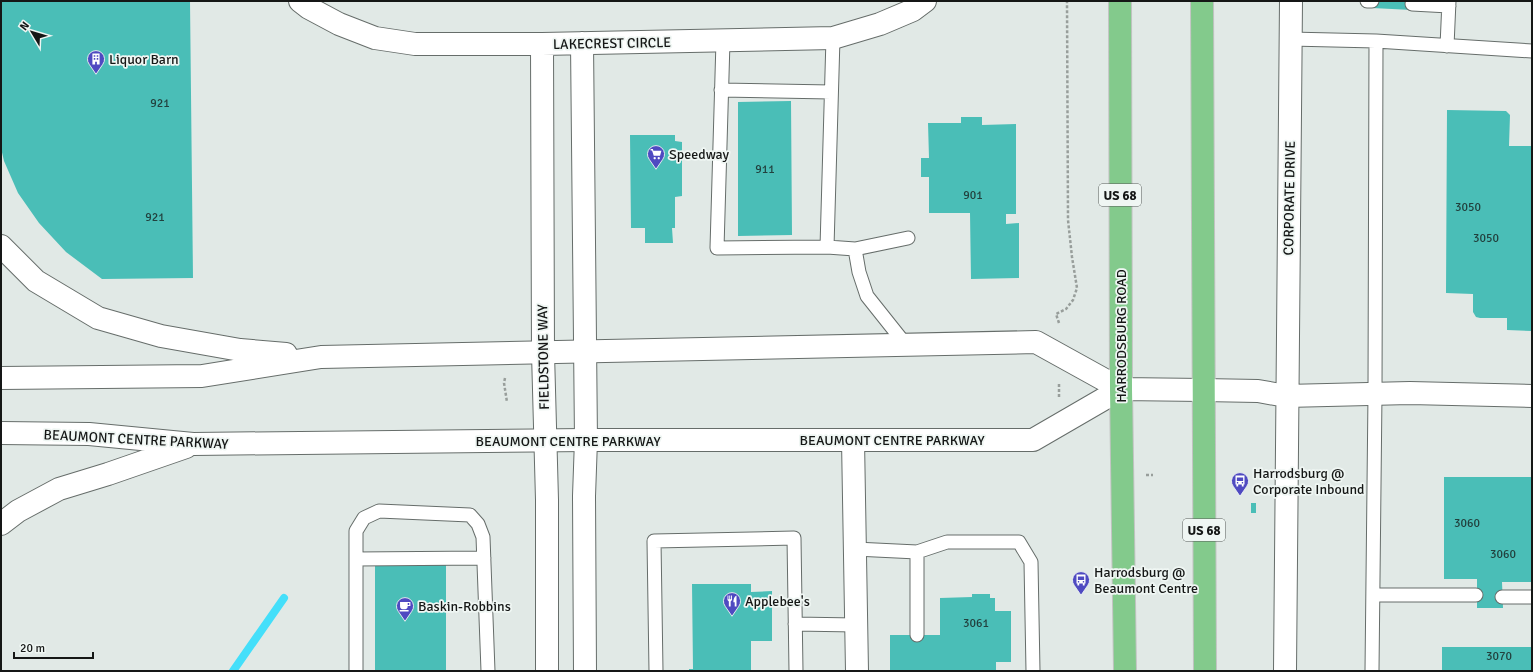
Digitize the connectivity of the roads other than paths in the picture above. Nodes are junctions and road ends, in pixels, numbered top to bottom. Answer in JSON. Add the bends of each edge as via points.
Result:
{"nodes":[{"id":1,"x":300,"y":1,"type":"edge"},
{"id":2,"x":926,"y":1,"type":"edge"},
{"id":3,"x":1120,"y":1,"type":"edge"},
{"id":4,"x":1202,"y":1,"type":"edge"},
{"id":5,"x":1291,"y":1,"type":"edge"},
{"id":6,"x":1367,"y":1,"type":"edge"},
{"id":7,"x":1372,"y":1,"type":"edge"},
{"id":8,"x":1449,"y":3,"type":"edge"},
{"id":9,"x":1412,"y":4,"type":"dead end"},
{"id":10,"x":833,"y":38,"type":"junction"},
{"id":11,"x":1290,"y":39,"type":"junction"},
{"id":12,"x":723,"y":41,"type":"junction"},
{"id":13,"x":1376,"y":41,"type":"junction"},
{"id":14,"x":582,"y":43,"type":"junction"},
{"id":15,"x":542,"y":44,"type":"junction"},
{"id":16,"x":1447,"y":46,"type":"junction"},
{"id":17,"x":1532,"y":51,"type":"edge"},
{"id":18,"x":721,"y":90,"type":"junction"},
{"id":19,"x":831,"y":92,"type":"junction"},
{"id":20,"x":908,"y":238,"type":"dead end"},
{"id":21,"x":1,"y":246,"type":"edge"},
{"id":22,"x":827,"y":247,"type":"junction"},
{"id":23,"x":855,"y":249,"type":"junction"},
{"id":24,"x":906,"y":345,"type":"junction"},
{"id":25,"x":584,"y":352,"type":"junction"},
{"id":26,"x":543,"y":353,"type":"junction"},
{"id":27,"x":321,"y":357,"type":"junction"},
{"id":28,"x":1,"y":378,"type":"edge"},
{"id":29,"x":1121,"y":389,"type":"junction"},
{"id":30,"x":1203,"y":390,"type":"junction"},
{"id":31,"x":1375,"y":394,"type":"junction"},
{"id":32,"x":1286,"y":396,"type":"junction"},
{"id":33,"x":1532,"y":396,"type":"edge"},
{"id":34,"x":1,"y":433,"type":"edge"},
{"id":35,"x":586,"y":440,"type":"junction"},
{"id":36,"x":853,"y":440,"type":"junction"},
{"id":37,"x":545,"y":441,"type":"junction"},
{"id":38,"x":193,"y":444,"type":"junction"},
{"id":39,"x":1,"y":524,"type":"edge"},
{"id":40,"x":854,"y":550,"type":"junction"},
{"id":41,"x":917,"y":552,"type":"junction"},
{"id":42,"x":356,"y":558,"type":"junction"},
{"id":43,"x":484,"y":558,"type":"junction"},
{"id":44,"x":1373,"y":595,"type":"junction"},
{"id":45,"x":1476,"y":595,"type":"dead end"},
{"id":46,"x":1532,"y":596,"type":"edge"},
{"id":47,"x":1502,"y":597,"type":"dead end"},
{"id":48,"x":795,"y":624,"type":"junction"},
{"id":49,"x":856,"y":625,"type":"junction"},
{"id":50,"x":917,"y":635,"type":"dead end"},
{"id":51,"x":356,"y":671,"type":"edge"},
{"id":52,"x":488,"y":671,"type":"edge"},
{"id":53,"x":547,"y":671,"type":"edge"},
{"id":54,"x":585,"y":671,"type":"edge"},
{"id":55,"x":656,"y":671,"type":"edge"},
{"id":56,"x":796,"y":671,"type":"edge"},
{"id":57,"x":857,"y":671,"type":"edge"},
{"id":58,"x":1032,"y":671,"type":"edge"},
{"id":59,"x":1125,"y":671,"type":"edge"},
{"id":60,"x":1205,"y":671,"type":"edge"},
{"id":61,"x":1285,"y":671,"type":"edge"},
{"id":62,"x":1372,"y":671,"type":"edge"}],
"edges":[{"from":1,"to":15,"type":"street","name":"LAKECREST CIRCLE","via":[[339,24],[375,38],[415,44]]},
{"from":2,"to":10,"type":"street","name":"LAKECREST CIRCLE","via":[[913,10],[880,24]]},
{"from":3,"to":29,"type":"main road","name":"HARRODSBURG ROAD","number":"US 68"},
{"from":4,"to":30,"type":"main road","number":"US 68"},
{"from":5,"to":11,"type":"street","name":"CORPORATE DRIVE"},
{"from":6,"to":7,"type":"lane"},
{"from":8,"to":9,"type":"lane"},
{"from":8,"to":16,"type":"lane"},
{"from":10,"to":12,"type":"street","name":"LAKECREST CIRCLE"},
{"from":10,"to":19,"type":"lane"},
{"from":11,"to":13,"type":"lane"},
{"from":11,"to":32,"type":"street","name":"CORPORATE DRIVE"},
{"from":12,"to":14,"type":"street","name":"LAKECREST CIRCLE"},
{"from":12,"to":18,"type":"lane"},
{"from":13,"to":16,"type":"lane"},
{"from":13,"to":31,"type":"lane"},
{"from":14,"to":15,"type":"street","name":"LAKECREST CIRCLE"},
{"from":14,"to":25,"type":"street"},
{"from":15,"to":26,"type":"street","name":"FIELDSTONE WAY"},
{"from":16,"to":17,"type":"lane"},
{"from":18,"to":19,"type":"lane"},
{"from":18,"to":22,"type":"lane","via":[[717,248]]},
{"from":19,"to":22,"type":"lane"},
{"from":20,"to":23,"type":"lane"},
{"from":21,"to":27,"type":"street","via":[[36,281],[98,318],[161,336],[240,350]]},
{"from":22,"to":23,"type":"lane"},
{"from":23,"to":24,"type":"lane","via":[[867,296]]},
{"from":24,"to":25,"type":"street"},
{"from":24,"to":29,"type":"street","via":[[1036,342]]},
{"from":25,"to":26,"type":"street"},
{"from":25,"to":35,"type":"street"},
{"from":26,"to":27,"type":"street"},
{"from":26,"to":37,"type":"street","name":"FIELDSTONE WAY"},
{"from":27,"to":28,"type":"street","via":[[202,376]]},
{"from":29,"to":30,"type":"street"},
{"from":29,"to":36,"type":"street","name":"BEAUMONT CENTRE PARKWAY","via":[[1033,440]]},
{"from":29,"to":59,"type":"main road","name":"HARRODSBURG ROAD","number":"US 68"},
{"from":30,"to":32,"type":"street","via":[[1258,391]]},
{"from":30,"to":60,"type":"main road","number":"US 68"},
{"from":31,"to":32,"type":"street"},
{"from":31,"to":33,"type":"street"},
{"from":31,"to":44,"type":"lane"},
{"from":32,"to":61,"type":"street","name":"CORPORATE DRIVE"},
{"from":34,"to":38,"type":"street","name":"BEAUMONT CENTRE PARKWAY","via":[[89,434]]},
{"from":35,"to":36,"type":"street","name":"BEAUMONT CENTRE PARKWAY"},
{"from":35,"to":37,"type":"street","name":"BEAUMONT CENTRE PARKWAY"},
{"from":35,"to":54,"type":"street"},
{"from":36,"to":40,"type":"street"},
{"from":37,"to":38,"type":"street","name":"BEAUMONT CENTRE PARKWAY"},
{"from":37,"to":53,"type":"street","name":"FIELDSTONE WAY"},
{"from":38,"to":39,"type":"street","via":[[59,489],[18,511]]},
{"from":40,"to":41,"type":"lane"},
{"from":40,"to":49,"type":"street"},
{"from":41,"to":50,"type":"lane"},
{"from":41,"to":58,"type":"lane","via":[[947,542],[1019,542],[1031,562]]},
{"from":42,"to":43,"type":"lane"},
{"from":42,"to":43,"type":"lane","via":[[356,531],[364,518],[379,511],[470,515],[478,524],[483,537]]},
{"from":42,"to":51,"type":"lane"},
{"from":43,"to":52,"type":"lane"},
{"from":44,"to":45,"type":"lane"},
{"from":44,"to":62,"type":"lane"},
{"from":46,"to":47,"type":"lane"},
{"from":48,"to":49,"type":"lane"},
{"from":48,"to":55,"type":"lane","via":[[794,538],[654,541]]},
{"from":48,"to":56,"type":"lane"},
{"from":49,"to":57,"type":"street"}]}
